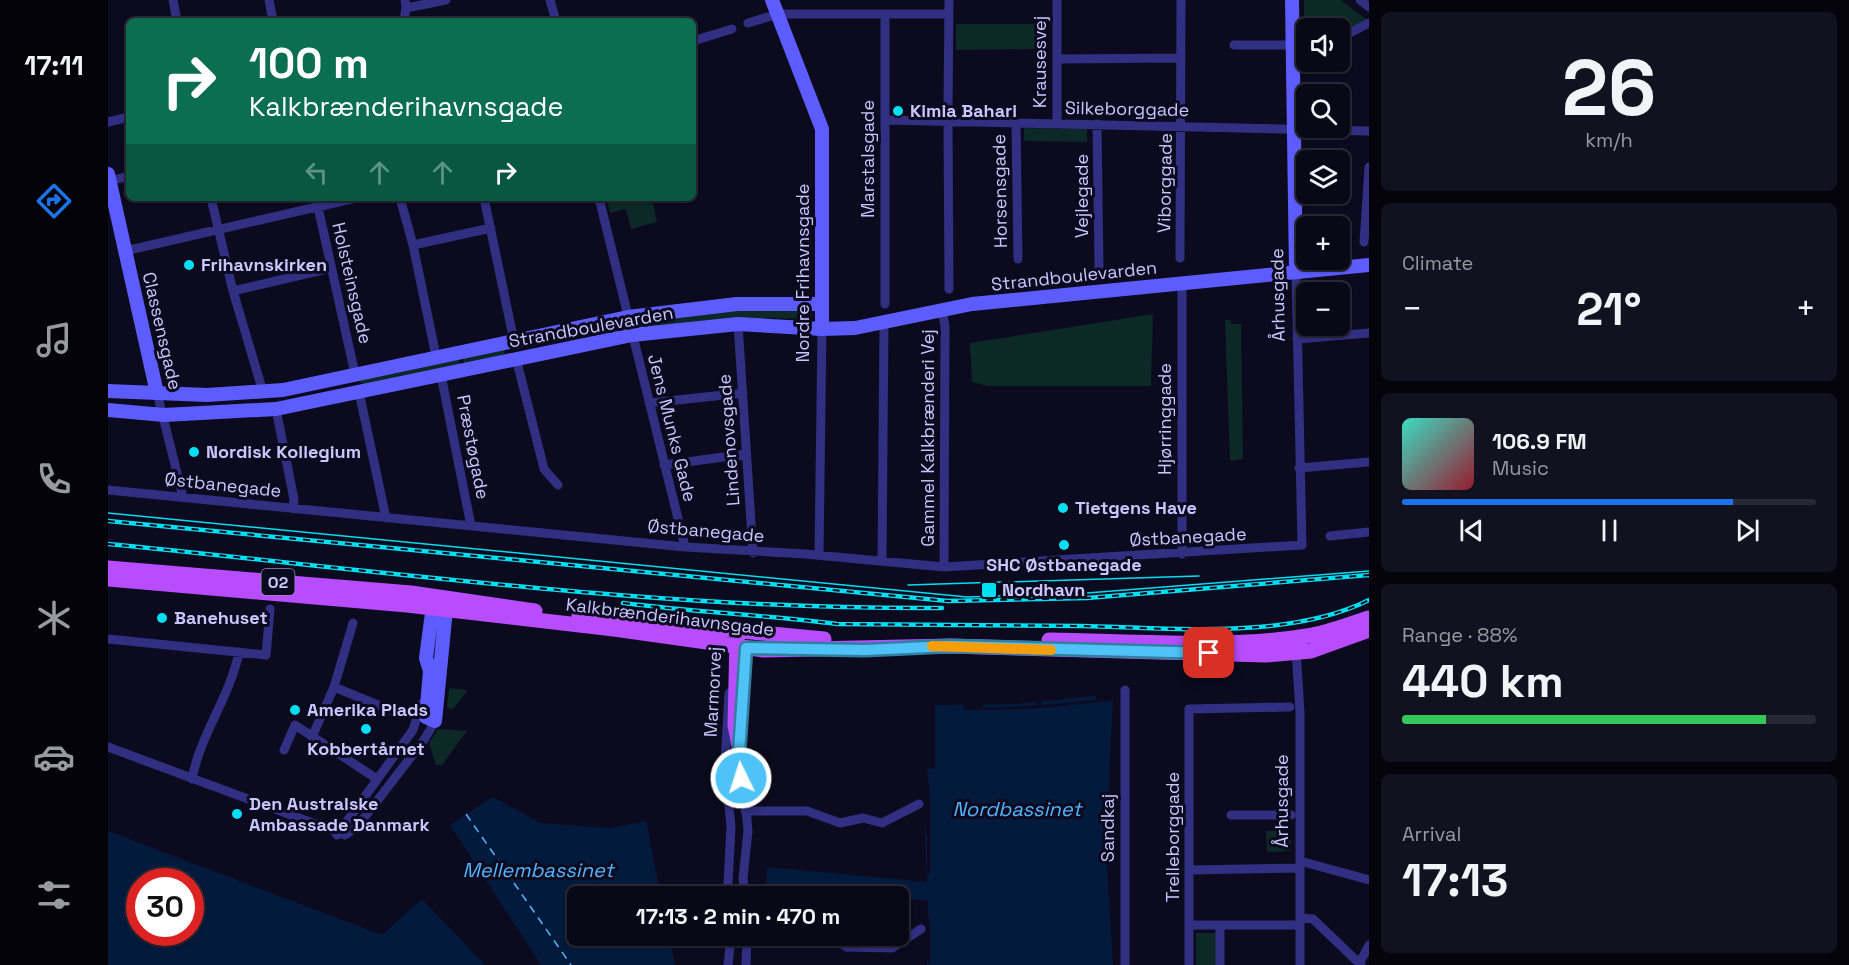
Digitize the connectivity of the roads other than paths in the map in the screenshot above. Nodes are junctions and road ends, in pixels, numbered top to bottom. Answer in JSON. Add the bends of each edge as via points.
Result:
{"nodes":[{"id":1,"x":173,"y":0,"type":"edge"},
{"id":2,"x":268,"y":0,"type":"edge"},
{"id":3,"x":446,"y":0,"type":"edge"},
{"id":4,"x":550,"y":0,"type":"edge"},
{"id":5,"x":772,"y":0,"type":"edge"},
{"id":6,"x":949,"y":0,"type":"edge"},
{"id":7,"x":1057,"y":0,"type":"edge"},
{"id":8,"x":1181,"y":0,"type":"edge"},
{"id":9,"x":1292,"y":0,"type":"edge"},
{"id":10,"x":1360,"y":0,"type":"edge"},
{"id":11,"x":406,"y":4,"type":"edge"},
{"id":12,"x":1369,"y":8,"type":"edge"},
{"id":13,"x":778,"y":14,"type":"junction"},
{"id":14,"x":885,"y":14,"type":"junction"},
{"id":15,"x":948,"y":14,"type":"junction"},
{"id":16,"x":176,"y":18,"type":"edge"},
{"id":17,"x":272,"y":18,"type":"edge"},
{"id":18,"x":554,"y":18,"type":"edge"},
{"id":19,"x":748,"y":23,"type":"dead end"},
{"id":20,"x":1369,"y":23,"type":"edge"},
{"id":21,"x":732,"y":29,"type":"dead end"},
{"id":22,"x":1350,"y":33,"type":"edge"},
{"id":23,"x":1296,"y":35,"type":"edge"},
{"id":24,"x":696,"y":40,"type":"edge"},
{"id":25,"x":1234,"y":45,"type":"dead end"},
{"id":26,"x":1296,"y":52,"type":"edge"},
{"id":27,"x":1181,"y":58,"type":"junction"},
{"id":28,"x":1057,"y":59,"type":"junction"},
{"id":29,"x":1297,"y":72,"type":"edge"},
{"id":30,"x":948,"y":110,"type":"dead end"},
{"id":31,"x":126,"y":118,"type":"edge"},
{"id":32,"x":885,"y":120,"type":"junction"},
{"id":33,"x":948,"y":121,"type":"junction"},
{"id":34,"x":108,"y":122,"type":"edge"},
{"id":35,"x":1016,"y":123,"type":"junction"},
{"id":36,"x":1056,"y":124,"type":"junction"},
{"id":37,"x":1097,"y":124,"type":"junction"},
{"id":38,"x":1182,"y":126,"type":"junction"},
{"id":39,"x":1294,"y":129,"type":"junction"},
{"id":40,"x":1369,"y":131,"type":"edge"},
{"id":41,"x":1369,"y":167,"type":"edge"},
{"id":42,"x":126,"y":176,"type":"edge"},
{"id":43,"x":109,"y":177,"type":"edge"},
{"id":44,"x":212,"y":201,"type":"edge"},
{"id":45,"x":401,"y":201,"type":"edge"},
{"id":46,"x":485,"y":201,"type":"edge"},
{"id":47,"x":600,"y":201,"type":"edge"},
{"id":48,"x":317,"y":202,"type":"edge"},
{"id":49,"x":491,"y":228,"type":"junction"},
{"id":50,"x":217,"y":230,"type":"junction"},
{"id":51,"x":1364,"y":242,"type":"dead end"},
{"id":52,"x":413,"y":245,"type":"junction"},
{"id":53,"x":125,"y":251,"type":"junction"},
{"id":54,"x":1180,"y":258,"type":"dead end"},
{"id":55,"x":1018,"y":259,"type":"dead end"},
{"id":56,"x":1369,"y":265,"type":"edge"},
{"id":57,"x":1099,"y":267,"type":"dead end"},
{"id":58,"x":332,"y":268,"type":"junction"},
{"id":59,"x":1296,"y":271,"type":"junction"},
{"id":60,"x":1182,"y":284,"type":"junction"},
{"id":61,"x":949,"y":289,"type":"dead end"},
{"id":62,"x":233,"y":291,"type":"junction"},
{"id":63,"x":821,"y":304,"type":"junction"},
{"id":64,"x":885,"y":304,"type":"dead end"},
{"id":65,"x":942,"y":309,"type":"junction"},
{"id":66,"x":628,"y":316,"type":"junction"},
{"id":67,"x":884,"y":323,"type":"junction"},
{"id":68,"x":738,"y":324,"type":"junction"},
{"id":69,"x":822,"y":329,"type":"junction"},
{"id":70,"x":1369,"y":333,"type":"edge"},
{"id":71,"x":633,"y":335,"type":"junction"},
{"id":72,"x":1297,"y":339,"type":"junction"},
{"id":73,"x":514,"y":341,"type":"junction"},
{"id":74,"x":436,"y":356,"type":"junction"},
{"id":75,"x":516,"y":358,"type":"junction"},
{"id":76,"x":355,"y":374,"type":"junction"},
{"id":77,"x":441,"y":375,"type":"junction"},
{"id":78,"x":108,"y":392,"type":"edge"},
{"id":79,"x":263,"y":392,"type":"junction"},
{"id":80,"x":358,"y":392,"type":"junction"},
{"id":81,"x":157,"y":393,"type":"junction"},
{"id":82,"x":743,"y":393,"type":"junction"},
{"id":83,"x":649,"y":403,"type":"junction"},
{"id":84,"x":276,"y":409,"type":"junction"},
{"id":85,"x":108,"y":410,"type":"edge"},
{"id":86,"x":164,"y":415,"type":"junction"},
{"id":87,"x":746,"y":454,"type":"junction"},
{"id":88,"x":1369,"y":462,"type":"edge"},
{"id":89,"x":664,"y":465,"type":"junction"},
{"id":90,"x":1299,"y":468,"type":"junction"},
{"id":91,"x":558,"y":485,"type":"dead end"},
{"id":92,"x":108,"y":490,"type":"edge"},
{"id":93,"x":183,"y":497,"type":"junction"},
{"id":94,"x":293,"y":509,"type":"junction"},
{"id":95,"x":386,"y":518,"type":"junction"},
{"id":96,"x":471,"y":526,"type":"junction"},
{"id":97,"x":1369,"y":532,"type":"edge"},
{"id":98,"x":1330,"y":536,"type":"dead end"},
{"id":99,"x":1302,"y":545,"type":"joint"},
{"id":100,"x":684,"y":547,"type":"junction"},
{"id":101,"x":753,"y":553,"type":"junction"},
{"id":102,"x":1182,"y":554,"type":"junction"},
{"id":103,"x":819,"y":555,"type":"junction"},
{"id":104,"x":882,"y":561,"type":"junction"},
{"id":105,"x":944,"y":567,"type":"junction"},
{"id":106,"x":108,"y":568,"type":"edge"},
{"id":107,"x":108,"y":579,"type":"edge"},
{"id":108,"x":440,"y":603,"type":"junction"},
{"id":109,"x":270,"y":609,"type":"dead end"},
{"id":110,"x":1369,"y":618,"type":"edge"},
{"id":111,"x":353,"y":623,"type":"dead end"},
{"id":112,"x":1369,"y":630,"type":"edge"},
{"id":113,"x":108,"y":639,"type":"edge"},
{"id":114,"x":737,"y":644,"type":"junction"},
{"id":115,"x":1295,"y":645,"type":"junction"},
{"id":116,"x":239,"y":652,"type":"junction"},
{"id":117,"x":334,"y":687,"type":"junction"},
{"id":118,"x":1125,"y":690,"type":"dead end"},
{"id":119,"x":1290,"y":707,"type":"dead end"},
{"id":120,"x":394,"y":712,"type":"dead end"},
{"id":121,"x":430,"y":713,"type":"junction"},
{"id":122,"x":312,"y":737,"type":"junction"},
{"id":123,"x":739,"y":746,"type":"joint"},
{"id":124,"x":108,"y":747,"type":"edge"},
{"id":125,"x":284,"y":750,"type":"dead end"},
{"id":126,"x":192,"y":779,"type":"junction"},
{"id":127,"x":378,"y":779,"type":"junction"},
{"id":128,"x":919,"y":804,"type":"dead end"},
{"id":129,"x":745,"y":811,"type":"junction"},
{"id":130,"x":1231,"y":815,"type":"dead end"},
{"id":131,"x":1291,"y":815,"type":"dead end"},
{"id":132,"x":341,"y":835,"type":"junction"},
{"id":133,"x":1300,"y":864,"type":"junction"},
{"id":134,"x":1189,"y":870,"type":"junction"},
{"id":135,"x":1369,"y":880,"type":"edge"},
{"id":136,"x":728,"y":886,"type":"edge"},
{"id":137,"x":744,"y":886,"type":"edge"},
{"id":138,"x":1300,"y":922,"type":"junction"},
{"id":139,"x":1189,"y":925,"type":"junction"},
{"id":140,"x":1220,"y":925,"type":"junction"},
{"id":141,"x":921,"y":929,"type":"dead end"},
{"id":142,"x":909,"y":937,"type":"edge"},
{"id":143,"x":1369,"y":945,"type":"edge"},
{"id":144,"x":730,"y":946,"type":"edge"},
{"id":145,"x":747,"y":946,"type":"edge"},
{"id":146,"x":846,"y":946,"type":"edge"},
{"id":147,"x":895,"y":946,"type":"edge"},
{"id":148,"x":1360,"y":964,"type":"edge"},
{"id":149,"x":728,"y":965,"type":"edge"},
{"id":150,"x":746,"y":965,"type":"edge"},
{"id":151,"x":1125,"y":965,"type":"edge"},
{"id":152,"x":1189,"y":965,"type":"edge"},
{"id":153,"x":1220,"y":965,"type":"edge"},
{"id":154,"x":1300,"y":965,"type":"edge"}],
"edges":[{"from":1,"to":16,"type":"street"},
{"from":2,"to":17,"type":"street"},
{"from":3,"to":11,"type":"street"},
{"from":4,"to":18,"type":"street"},
{"from":5,"to":13,"type":"street","name":"Nordre Frihavnsgade"},
{"from":6,"to":15,"type":"street"},
{"from":7,"to":28,"type":"street","name":"Krausesvej"},
{"from":8,"to":27,"type":"street","name":"Viborggade"},
{"from":9,"to":23,"type":"street","name":"Århusgade"},
{"from":10,"to":12,"type":"street"},
{"from":13,"to":14,"type":"street"},
{"from":13,"to":19,"type":"street"},
{"from":13,"to":63,"type":"street","name":"Nordre Frihavnsgade","via":[[822,129]]},
{"from":14,"to":15,"type":"street"},
{"from":14,"to":32,"type":"street","name":"Marstalsgade"},
{"from":15,"to":30,"type":"street"},
{"from":20,"to":22,"type":"street"},
{"from":21,"to":24,"type":"street"},
{"from":25,"to":26,"type":"street"},
{"from":27,"to":28,"type":"street"},
{"from":27,"to":38,"type":"street","name":"Viborggade"},
{"from":28,"to":36,"type":"street","name":"Krausesvej"},
{"from":29,"to":39,"type":"street","name":"Århusgade"},
{"from":31,"to":34,"type":"street"},
{"from":32,"to":33,"type":"street","name":"Silkeborggade"},
{"from":32,"to":64,"type":"street","name":"Marstalsgade"},
{"from":33,"to":35,"type":"street","name":"Silkeborggade"},
{"from":33,"to":61,"type":"street"},
{"from":35,"to":36,"type":"street","name":"Silkeborggade"},
{"from":35,"to":55,"type":"street","name":"Horsensgade"},
{"from":36,"to":37,"type":"street","name":"Silkeborggade"},
{"from":37,"to":38,"type":"street","name":"Silkeborggade"},
{"from":37,"to":57,"type":"street","name":"Vejlegade"},
{"from":38,"to":39,"type":"street","name":"Silkeborggade"},
{"from":38,"to":54,"type":"street","name":"Viborggade"},
{"from":39,"to":40,"type":"street","name":"Silkeborggade"},
{"from":39,"to":59,"type":"street","name":"Århusgade"},
{"from":41,"to":51,"type":"street"},
{"from":42,"to":43,"type":"street"},
{"from":43,"to":53,"type":"street","name":"Classensgade"},
{"from":44,"to":50,"type":"street"},
{"from":45,"to":52,"type":"street"},
{"from":46,"to":49,"type":"street"},
{"from":47,"to":66,"type":"street","name":"Jens Munks Gade"},
{"from":48,"to":50,"type":"street"},
{"from":48,"to":58,"type":"street","name":"Holsteinsgade"},
{"from":49,"to":52,"type":"street"},
{"from":49,"to":73,"type":"street"},
{"from":50,"to":53,"type":"street"},
{"from":50,"to":62,"type":"street"},
{"from":52,"to":74,"type":"street"},
{"from":53,"to":81,"type":"street","name":"Classensgade"},
{"from":56,"to":59,"type":"street","name":"Strandboulevarden"},
{"from":58,"to":62,"type":"street"},
{"from":58,"to":76,"type":"street","name":"Holsteinsgade"},
{"from":59,"to":60,"type":"street","name":"Strandboulevarden"},
{"from":59,"to":72,"type":"street","name":"Århusgade"},
{"from":60,"to":65,"type":"street","name":"Strandboulevarden"},
{"from":60,"to":102,"type":"street","name":"Hjørringgade"},
{"from":62,"to":79,"type":"street"},
{"from":63,"to":66,"type":"street","name":"Strandboulevarden","via":[[737,304]]},
{"from":63,"to":69,"type":"street","name":"Nordre Frihavnsgade"},
{"from":65,"to":67,"type":"street","name":"Strandboulevarden"},
{"from":65,"to":105,"type":"street","name":"Gammel Kalkbrænderi Vej"},
{"from":66,"to":71,"type":"street","name":"Jens Munks Gade"},
{"from":66,"to":73,"type":"street","name":"Strandboulevarden"},
{"from":67,"to":69,"type":"street","name":"Strandboulevarden"},
{"from":67,"to":104,"type":"street"},
{"from":68,"to":69,"type":"street","name":"Strandboulevarden"},
{"from":68,"to":71,"type":"street","name":"Strandboulevarden"},
{"from":68,"to":82,"type":"street","name":"Lindenovsgade"},
{"from":69,"to":103,"type":"street","name":"Nordre Frihavnsgade"},
{"from":70,"to":72,"type":"street"},
{"from":71,"to":75,"type":"street","name":"Strandboulevarden"},
{"from":71,"to":83,"type":"street","name":"Jens Munks Gade"},
{"from":72,"to":90,"type":"street","name":"Århusgade"},
{"from":73,"to":74,"type":"street","name":"Strandboulevarden"},
{"from":74,"to":76,"type":"street","name":"Strandboulevarden"},
{"from":75,"to":77,"type":"street","name":"Strandboulevarden"},
{"from":75,"to":91,"type":"street","via":[[544,469]]},
{"from":76,"to":79,"type":"street","name":"Strandboulevarden"},
{"from":77,"to":80,"type":"street","name":"Strandboulevarden"},
{"from":77,"to":96,"type":"street","name":"Præstøgade"},
{"from":78,"to":81,"type":"street","name":"Strandboulevarden"},
{"from":79,"to":81,"type":"street","name":"Strandboulevarden"},
{"from":80,"to":84,"type":"street","name":"Strandboulevarden"},
{"from":80,"to":95,"type":"street"},
{"from":81,"to":86,"type":"street","name":"Classensgade"},
{"from":82,"to":83,"type":"street"},
{"from":82,"to":87,"type":"street","name":"Lindenovsgade"},
{"from":83,"to":89,"type":"street","name":"Jens Munks Gade"},
{"from":84,"to":86,"type":"street","name":"Strandboulevarden"},
{"from":84,"to":94,"type":"street"},
{"from":85,"to":86,"type":"street","name":"Strandboulevarden"},
{"from":86,"to":93,"type":"street","name":"Classensgade"},
{"from":87,"to":89,"type":"street"},
{"from":87,"to":101,"type":"street","name":"Lindenovsgade"},
{"from":88,"to":90,"type":"street"},
{"from":89,"to":100,"type":"street","name":"Jens Munks Gade"},
{"from":90,"to":99,"type":"street","name":"Århusgade"},
{"from":92,"to":93,"type":"street","name":"Østbanegade"},
{"from":93,"to":94,"type":"street","name":"Østbanegade"},
{"from":94,"to":95,"type":"street","name":"Østbanegade"},
{"from":95,"to":96,"type":"street","name":"Østbanegade"},
{"from":96,"to":100,"type":"street","name":"Østbanegade"},
{"from":97,"to":98,"type":"street"},
{"from":99,"to":102,"type":"street","name":"Østbanegade"},
{"from":100,"to":101,"type":"street","name":"Østbanegade"},
{"from":101,"to":103,"type":"street","name":"Østbanegade"},
{"from":102,"to":105,"type":"street","name":"Østbanegade"},
{"from":103,"to":104,"type":"street","name":"Østbanegade"},
{"from":104,"to":105,"type":"street","name":"Østbanegade"},
{"from":106,"to":108,"type":"main road","name":"Kalkbrænderihavnsgade","number":"O2"},
{"from":107,"to":108,"type":"main road","name":"Kalkbrænderihavnsgade","number":"O2"},
{"from":108,"to":114,"type":"main road","name":"Kalkbrænderihavnsgade","number":"O2","via":[[524,610]]},
{"from":108,"to":121,"type":"street"},
{"from":108,"to":121,"type":"street","via":[[426,658],[430,671]]},
{"from":109,"to":116,"type":"street","via":[[266,655]]},
{"from":110,"to":115,"type":"main road","name":"Kalkbrænderihavnsgade","number":"O2"},
{"from":111,"to":117,"type":"street"},
{"from":112,"to":115,"type":"main road","name":"Kalkbrænderihavnsgade","number":"O2","via":[[1311,651]]},
{"from":113,"to":116,"type":"street"},
{"from":114,"to":115,"type":"main road","name":"Kalkbrænderihavnsgade","number":"O2","via":[[804,639]]},
{"from":114,"to":115,"type":"main road","name":"Kalkbrænderihavnsgade","number":"O2","via":[[865,650],[950,646],[1266,655]]},
{"from":114,"to":123,"type":"main road","via":[[735,725]]},
{"from":114,"to":136,"type":"street","name":"Marmorvej","via":[[725,764],[731,827]]},
{"from":115,"to":133,"type":"street","name":"Århusgade","via":[[1300,712]]},
{"from":116,"to":126,"type":"street"},
{"from":117,"to":120,"type":"street"},
{"from":117,"to":122,"type":"street"},
{"from":118,"to":151,"type":"street","name":"Sandkaj"},
{"from":119,"to":134,"type":"street","name":"Trelleborggade","via":[[1189,709]]},
{"from":121,"to":127,"type":"street"},
{"from":121,"to":132,"type":"street","via":[[424,740],[357,828]]},
{"from":122,"to":125,"type":"street","via":[[295,725]]},
{"from":122,"to":127,"type":"street"},
{"from":123,"to":129,"type":"street","name":"Marmorvej"},
{"from":124,"to":126,"type":"street"},
{"from":126,"to":132,"type":"street"},
{"from":127,"to":132,"type":"street"},
{"from":128,"to":129,"type":"street","via":[[882,823],[863,818],[840,823],[807,811]]},
{"from":129,"to":137,"type":"street","name":"Marmorvej","via":[[748,831]]},
{"from":130,"to":131,"type":"street"},
{"from":133,"to":134,"type":"street"},
{"from":133,"to":135,"type":"street"},
{"from":133,"to":138,"type":"street","name":"Århusgade"},
{"from":134,"to":139,"type":"street","name":"Trelleborggade"},
{"from":138,"to":140,"type":"street"},
{"from":138,"to":148,"type":"street","via":[[1313,919]]},
{"from":138,"to":154,"type":"street","name":"Århusgade"},
{"from":139,"to":140,"type":"street"},
{"from":139,"to":152,"type":"street","name":"Trelleborggade"},
{"from":140,"to":153,"type":"street"},
{"from":141,"to":142,"type":"street"},
{"from":143,"to":148,"type":"street"},
{"from":144,"to":149,"type":"street"},
{"from":145,"to":150,"type":"street"},
{"from":146,"to":147,"type":"street"}]}
